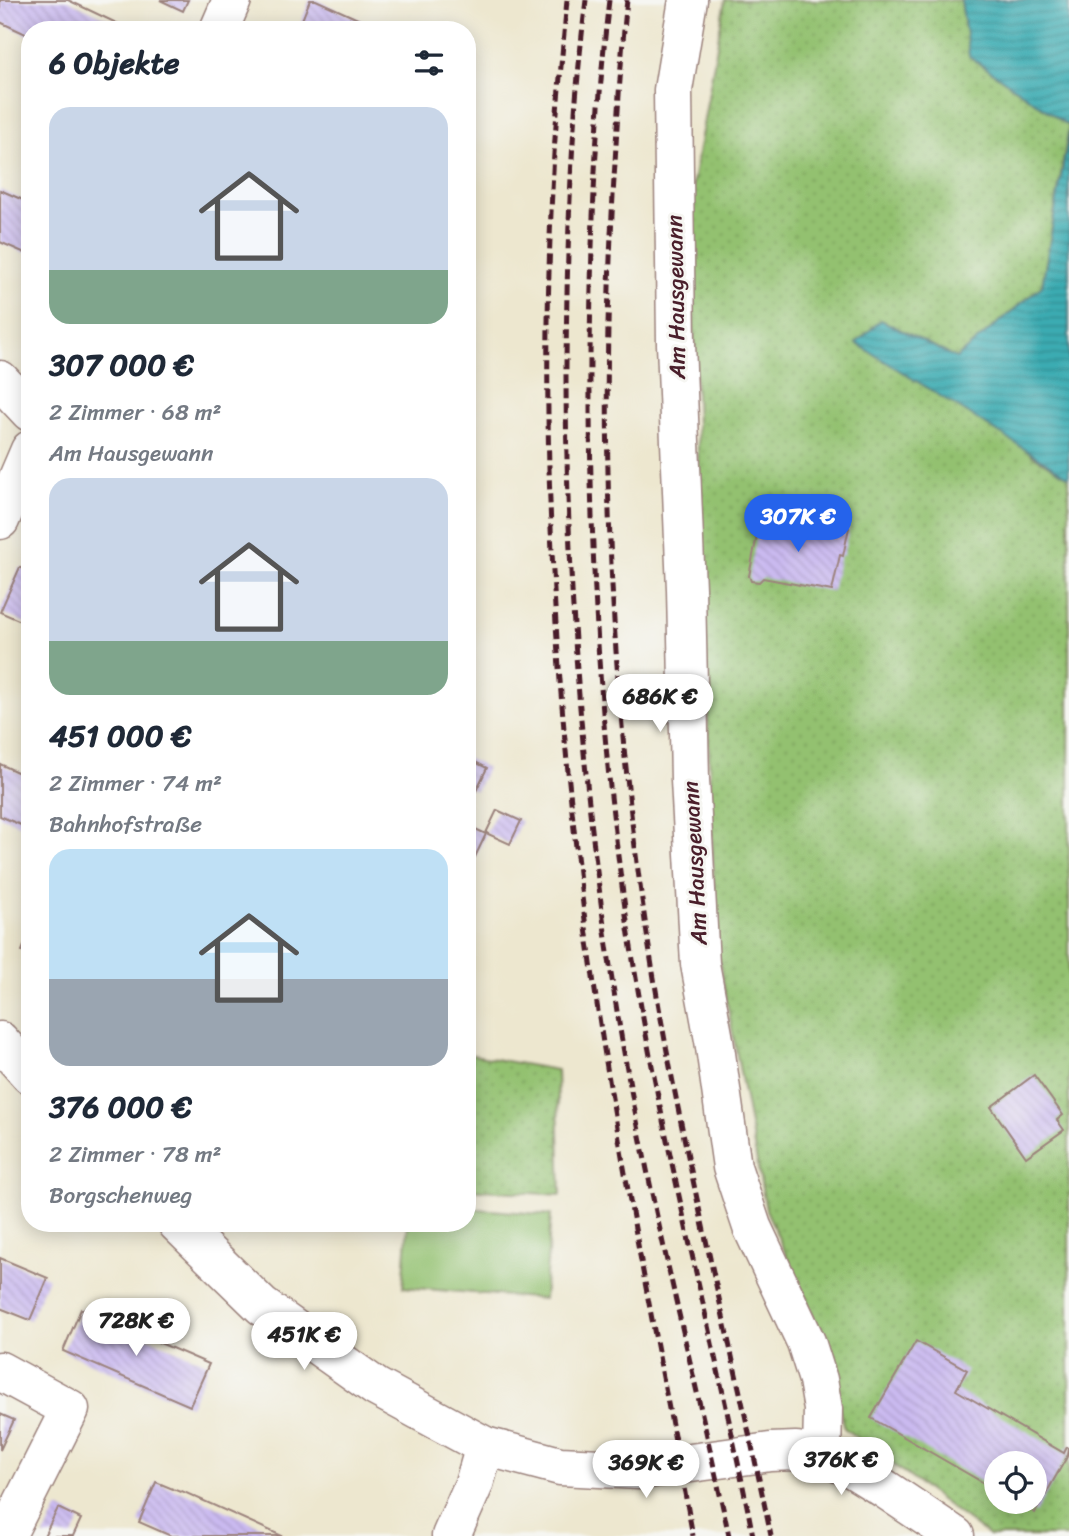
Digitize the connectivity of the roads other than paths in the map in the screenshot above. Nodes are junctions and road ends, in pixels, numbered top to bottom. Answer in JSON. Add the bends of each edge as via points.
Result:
{"nodes":[{"id":1,"x":232,"y":0,"type":"edge"},
{"id":2,"x":688,"y":0,"type":"edge"},
{"id":3,"x":223,"y":21,"type":"edge"},
{"id":4,"x":0,"y":380,"type":"edge"},
{"id":5,"x":21,"y":402,"type":"edge"},
{"id":6,"x":21,"y":471,"type":"edge"},
{"id":7,"x":0,"y":520,"type":"edge"},
{"id":8,"x":0,"y":1041,"type":"edge"},
{"id":9,"x":21,"y":1064,"type":"edge"},
{"id":10,"x":186,"y":1232,"type":"edge"},
{"id":11,"x":0,"y":1371,"type":"edge"},
{"id":12,"x":485,"y":1446,"type":"junction"},
{"id":13,"x":822,"y":1456,"type":"junction"},
{"id":14,"x":6,"y":1536,"type":"edge"},
{"id":15,"x":451,"y":1536,"type":"edge"},
{"id":16,"x":955,"y":1536,"type":"edge"}],
"edges":[{"from":1,"to":3,"type":"street"},
{"from":2,"to":13,"type":"street","name":"Am Hausgewann","via":[[673,90],[676,344],[700,964],[732,1167],[752,1227],[806,1342],[818,1380]]},
{"from":4,"to":5,"type":"street"},
{"from":6,"to":7,"type":"street"},
{"from":8,"to":9,"type":"street"},
{"from":10,"to":12,"type":"street","via":[[268,1311],[376,1387]]},
{"from":11,"to":14,"type":"street","via":[[70,1409]]},
{"from":12,"to":13,"type":"street","via":[[560,1466],[640,1471],[770,1452]]},
{"from":12,"to":15,"type":"street"},
{"from":13,"to":16,"type":"street","via":[[853,1469]]}]}
